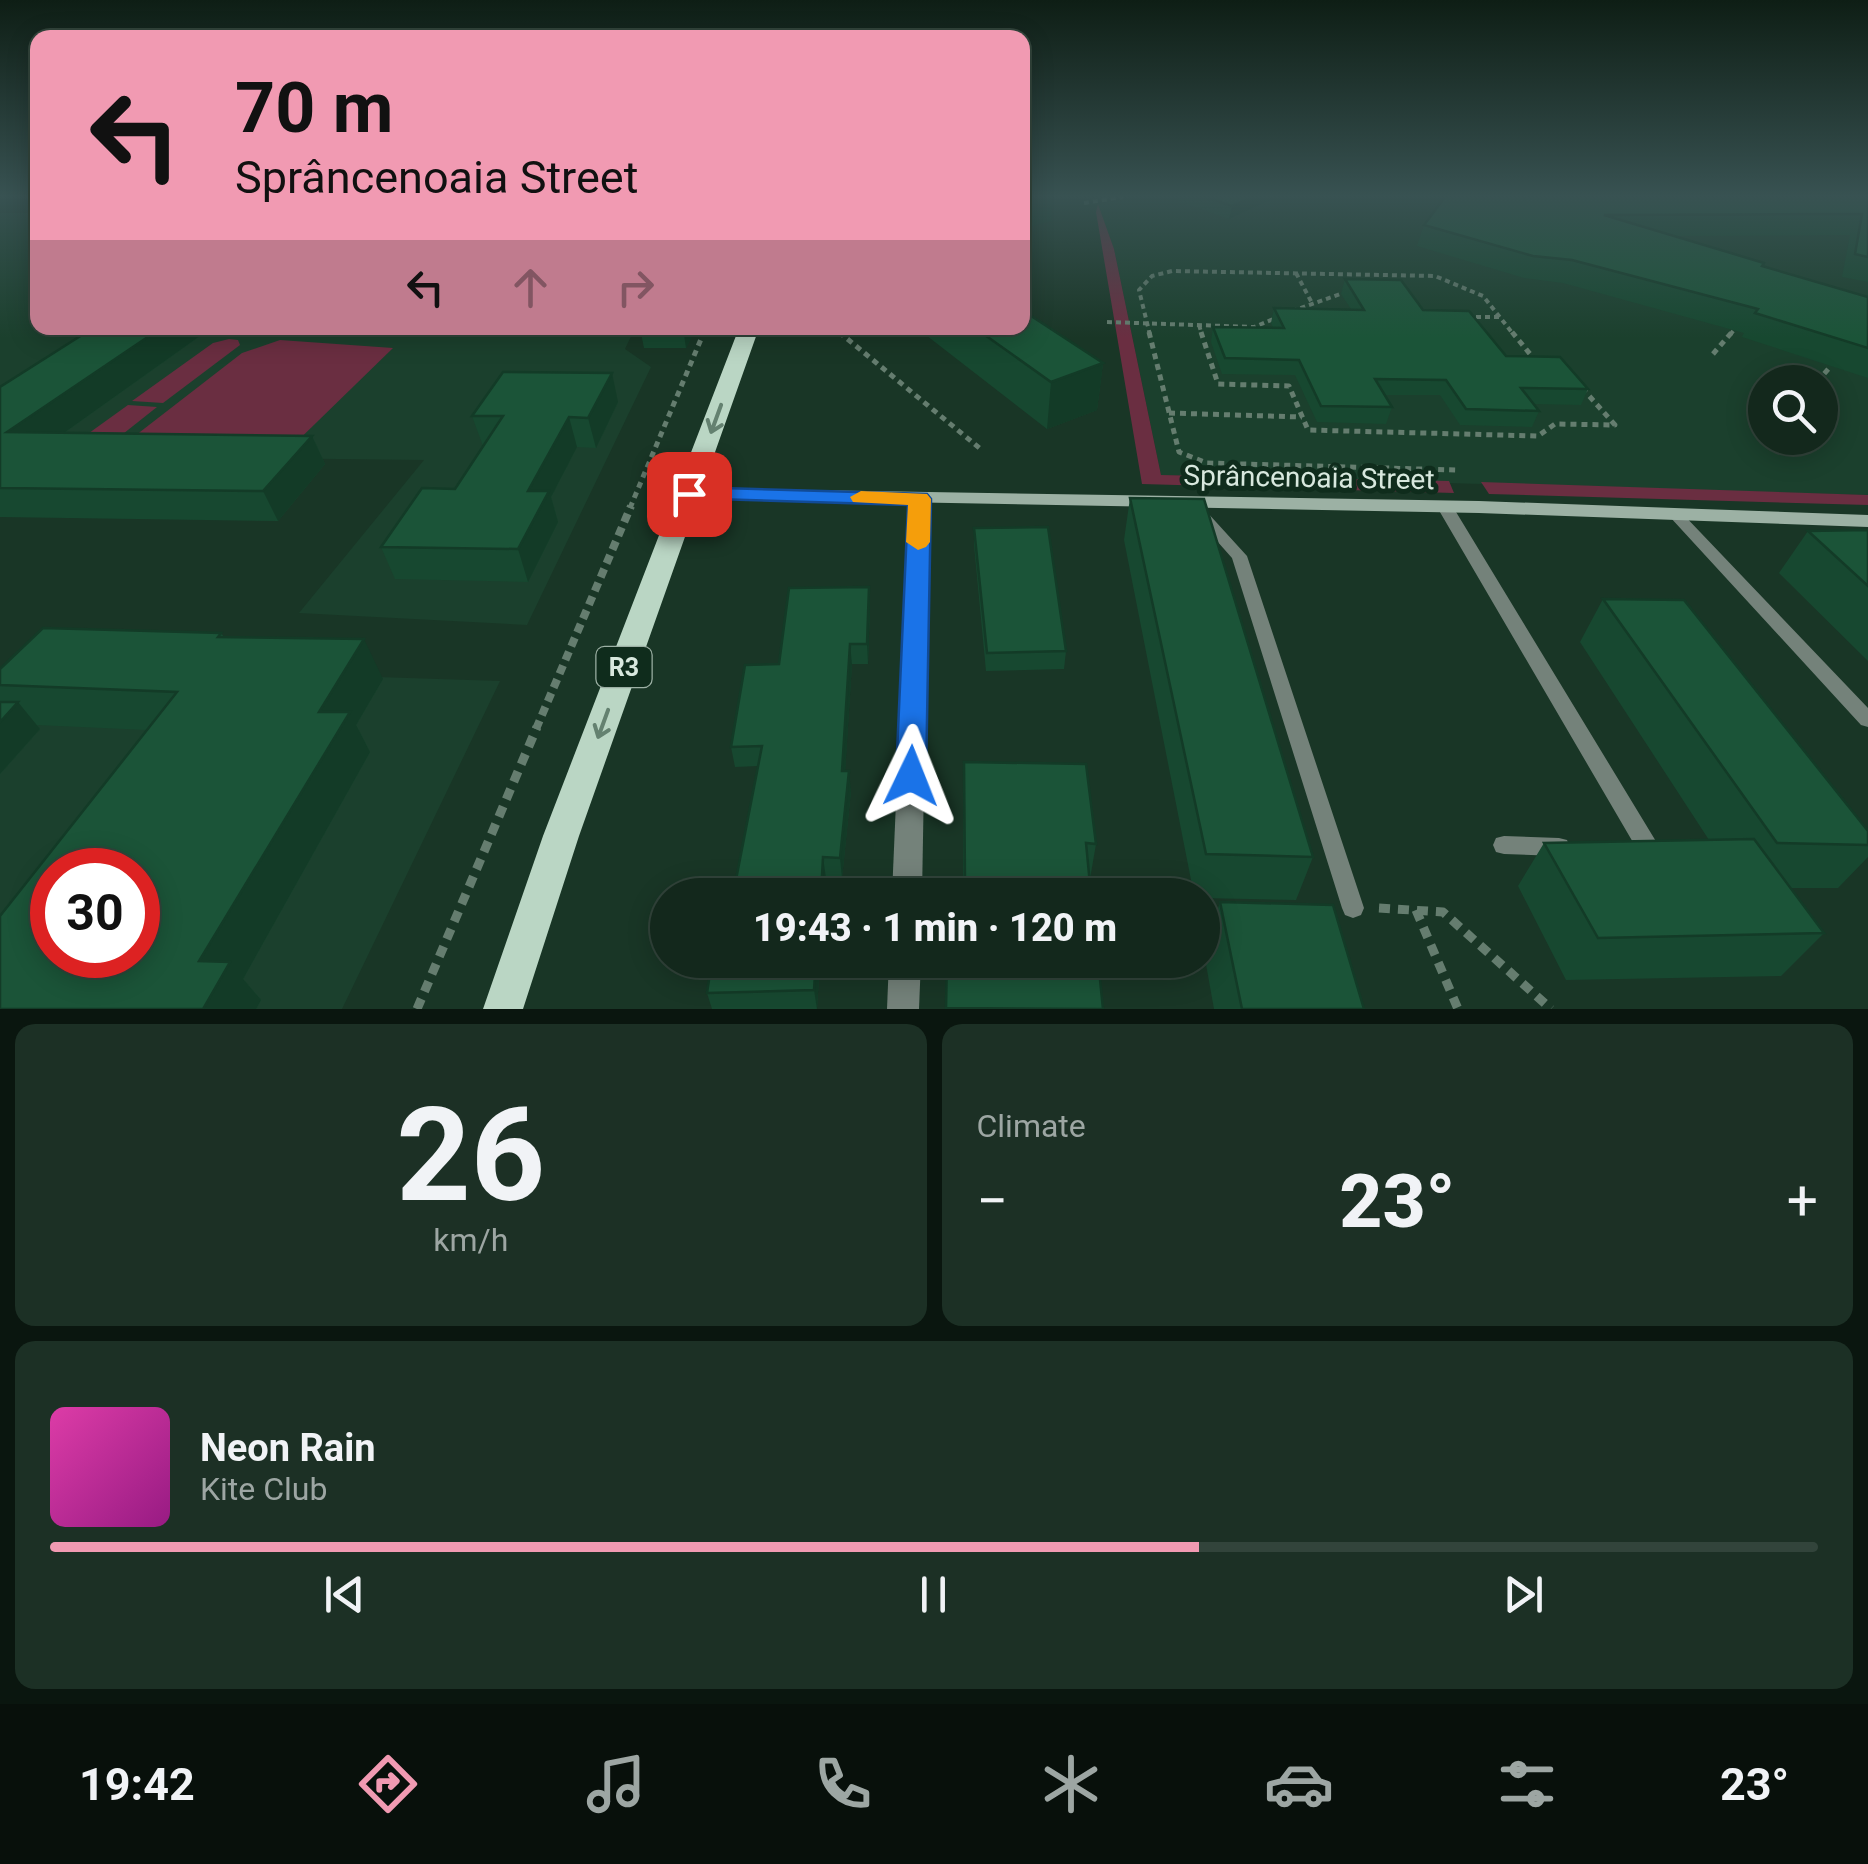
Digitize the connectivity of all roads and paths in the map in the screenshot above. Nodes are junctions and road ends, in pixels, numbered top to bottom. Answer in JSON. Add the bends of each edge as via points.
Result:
{"nodes":[{"id":1,"x":1296,"y":273,"type":"junction"},
{"id":2,"x":1354,"y":293,"type":"edge"},
{"id":3,"x":1312,"y":302,"type":"junction"},
{"id":4,"x":1461,"y":316,"type":"edge"},
{"id":5,"x":1500,"y":317,"type":"junction"},
{"id":6,"x":1740,"y":319,"type":"edge"},
{"id":7,"x":1107,"y":322,"type":"dead end"},
{"id":8,"x":1454,"y":322,"type":"edge"},
{"id":9,"x":1468,"y":322,"type":"edge"},
{"id":10,"x":1148,"y":324,"type":"junction"},
{"id":11,"x":1198,"y":325,"type":"junction"},
{"id":12,"x":703,"y":335,"type":"edge"},
{"id":13,"x":746,"y":335,"type":"edge"},
{"id":14,"x":842,"y":335,"type":"edge"},
{"id":15,"x":1530,"y":354,"type":"edge"},
{"id":16,"x":1713,"y":354,"type":"dead end"},
{"id":17,"x":1577,"y":382,"type":"edge"},
{"id":18,"x":1170,"y":413,"type":"junction"},
{"id":19,"x":1302,"y":417,"type":"junction"},
{"id":20,"x":982,"y":452,"type":"dead end"},
{"id":21,"x":1456,"y":470,"type":"dead end"},
{"id":22,"x":689,"y":494,"type":"junction"},
{"id":23,"x":919,"y":499,"type":"junction"},
{"id":24,"x":1192,"y":503,"type":"junction"},
{"id":25,"x":1445,"y":506,"type":"junction"},
{"id":26,"x":1676,"y":514,"type":"junction"},
{"id":27,"x":1868,"y":521,"type":"edge"},
{"id":28,"x":1868,"y":720,"type":"edge"},
{"id":29,"x":1504,"y":846,"type":"dead end"},
{"id":30,"x":1576,"y":848,"type":"edge"},
{"id":31,"x":1613,"y":849,"type":"edge"},
{"id":32,"x":908,"y":878,"type":"edge"},
{"id":33,"x":1353,"y":908,"type":"joint"},
{"id":34,"x":1416,"y":909,"type":"junction"},
{"id":35,"x":905,"y":978,"type":"edge"},
{"id":36,"x":416,"y":1009,"type":"edge"},
{"id":37,"x":503,"y":1009,"type":"edge"},
{"id":38,"x":904,"y":1009,"type":"edge"},
{"id":39,"x":1458,"y":1009,"type":"edge"},
{"id":40,"x":1551,"y":1009,"type":"edge"}],
"edges":[{"from":1,"to":3,"type":"path"},
{"from":1,"to":5,"type":"path","via":[[1435,276],[1474,289]]},
{"from":1,"to":10,"type":"path","via":[[1148,276],[1139,290]]},
{"from":2,"to":3,"type":"path"},
{"from":3,"to":11,"type":"path","via":[[1254,327]]},
{"from":4,"to":5,"type":"path"},
{"from":5,"to":15,"type":"path"},
{"from":6,"to":16,"type":"path"},
{"from":7,"to":10,"type":"path"},
{"from":8,"to":9,"type":"path"},
{"from":10,"to":11,"type":"path"},
{"from":10,"to":18,"type":"path"},
{"from":11,"to":19,"type":"path","via":[[1218,384],[1289,386]]},
{"from":12,"to":36,"type":"path"},
{"from":13,"to":22,"type":"main road","number":"R3","one_way":true},
{"from":14,"to":20,"type":"path"},
{"from":17,"to":19,"type":"path","via":[[1614,425],[1555,424],[1538,436],[1434,434],[1308,430]]},
{"from":18,"to":19,"type":"path"},
{"from":18,"to":21,"type":"path","via":[[1179,452],[1206,464]]},
{"from":22,"to":23,"type":"street","name":"Sprâncenoaia Street"},
{"from":22,"to":37,"type":"main road","number":"R3","one_way":true},
{"from":23,"to":24,"type":"street","name":"Sprâncenoaia Street"},
{"from":23,"to":32,"type":"street"},
{"from":24,"to":25,"type":"street","name":"Sprâncenoaia Street"},
{"from":24,"to":33,"type":"lane","via":[[1239,556]]},
{"from":25,"to":26,"type":"street","name":"Sprâncenoaia Street"},
{"from":25,"to":31,"type":"lane","via":[[1649,850]]},
{"from":26,"to":27,"type":"street","name":"Sprâncenoaia Street"},
{"from":26,"to":28,"type":"lane"},
{"from":29,"to":30,"type":"lane"},
{"from":33,"to":34,"type":"path"},
{"from":34,"to":39,"type":"path"},
{"from":34,"to":40,"type":"path","via":[[1443,912]]},
{"from":35,"to":38,"type":"street"}]}
